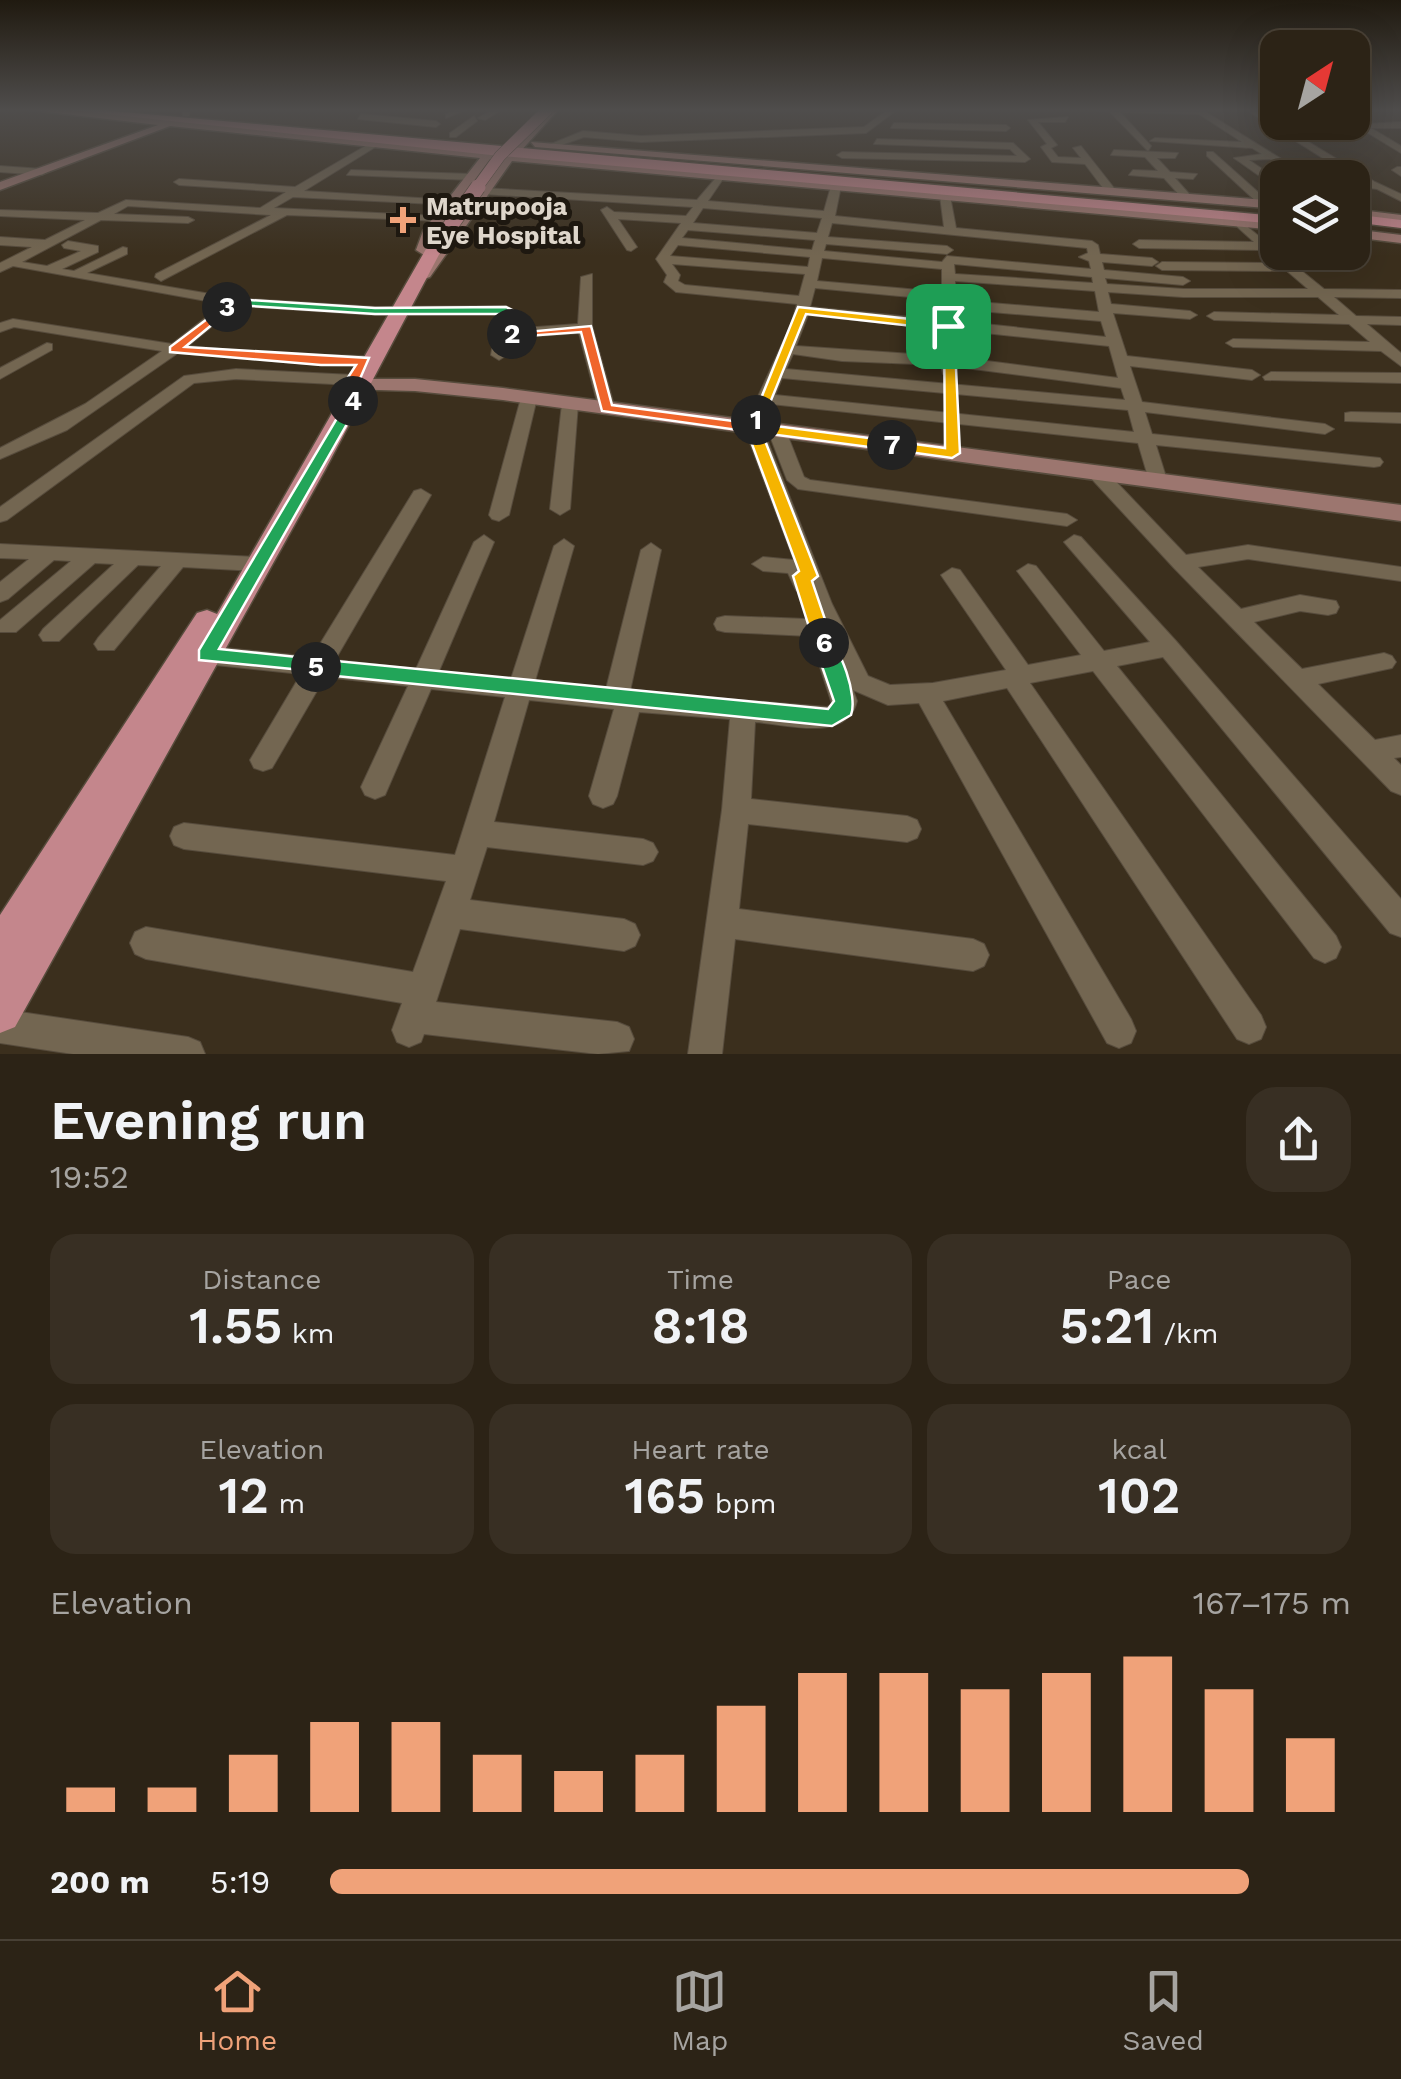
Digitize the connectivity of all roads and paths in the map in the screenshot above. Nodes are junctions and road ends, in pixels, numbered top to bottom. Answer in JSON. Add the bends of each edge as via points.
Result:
{"nodes":[{"id":1,"x":75,"y":158,"type":"edge"},
{"id":2,"x":352,"y":158,"type":"edge"},
{"id":3,"x":419,"y":158,"type":"edge"},
{"id":4,"x":451,"y":158,"type":"edge"},
{"id":5,"x":485,"y":158,"type":"edge"},
{"id":6,"x":498,"y":158,"type":"edge"},
{"id":7,"x":509,"y":158,"type":"edge"},
{"id":8,"x":585,"y":158,"type":"edge"},
{"id":9,"x":616,"y":158,"type":"edge"},
{"id":10,"x":661,"y":158,"type":"edge"},
{"id":11,"x":709,"y":158,"type":"edge"},
{"id":12,"x":841,"y":158,"type":"edge"},
{"id":13,"x":872,"y":158,"type":"edge"},
{"id":14,"x":917,"y":158,"type":"edge"},
{"id":15,"x":968,"y":158,"type":"edge"},
{"id":16,"x":994,"y":158,"type":"edge"},
{"id":17,"x":1023,"y":158,"type":"edge"},
{"id":18,"x":1056,"y":158,"type":"edge"},
{"id":19,"x":1088,"y":158,"type":"edge"},
{"id":20,"x":1145,"y":158,"type":"edge"},
{"id":21,"x":1161,"y":158,"type":"edge"},
{"id":22,"x":1177,"y":158,"type":"edge"},
{"id":23,"x":1215,"y":158,"type":"edge"},
{"id":24,"x":1238,"y":158,"type":"edge"},
{"id":25,"x":1330,"y":158,"type":"edge"},
{"id":26,"x":938,"y":161,"type":"joint"},
{"id":27,"x":1184,"y":161,"type":"dead end"},
{"id":28,"x":368,"y":162,"type":"dead end"},
{"id":29,"x":1090,"y":162,"type":"junction"},
{"id":30,"x":968,"y":163,"type":"junction"},
{"id":31,"x":997,"y":163,"type":"junction"},
{"id":32,"x":815,"y":168,"type":"junction"},
{"id":33,"x":0,"y":169,"type":"edge"},
{"id":34,"x":839,"y":170,"type":"junction"},
{"id":35,"x":42,"y":172,"type":"junction"},
{"id":36,"x":351,"y":172,"type":"dead end"},
{"id":37,"x":1260,"y":173,"type":"edge"},
{"id":38,"x":914,"y":174,"type":"junction"},
{"id":39,"x":720,"y":176,"type":"junction"},
{"id":40,"x":880,"y":176,"type":"junction"},
{"id":41,"x":1170,"y":179,"type":"junction"},
{"id":42,"x":1197,"y":181,"type":"dead end"},
{"id":43,"x":179,"y":182,"type":"dead end"},
{"id":44,"x":1145,"y":183,"type":"dead end"},
{"id":45,"x":324,"y":184,"type":"dead end"},
{"id":46,"x":1371,"y":184,"type":"joint"},
{"id":47,"x":0,"y":186,"type":"edge"},
{"id":48,"x":1385,"y":188,"type":"junction"},
{"id":49,"x":1401,"y":189,"type":"edge"},
{"id":50,"x":461,"y":190,"type":"junction"},
{"id":51,"x":1110,"y":190,"type":"junction"},
{"id":52,"x":482,"y":191,"type":"junction"},
{"id":53,"x":298,"y":192,"type":"junction"},
{"id":54,"x":1260,"y":195,"type":"edge"},
{"id":55,"x":597,"y":196,"type":"junction"},
{"id":56,"x":946,"y":196,"type":"junction"},
{"id":57,"x":1186,"y":196,"type":"junction"},
{"id":58,"x":1401,"y":198,"type":"edge"},
{"id":59,"x":0,"y":200,"type":"edge"},
{"id":60,"x":452,"y":203,"type":"junction"},
{"id":61,"x":700,"y":204,"type":"junction"},
{"id":62,"x":1260,"y":205,"type":"edge"},
{"id":63,"x":114,"y":209,"type":"junction"},
{"id":64,"x":262,"y":211,"type":"junction"},
{"id":65,"x":1260,"y":211,"type":"edge"},
{"id":66,"x":284,"y":212,"type":"junction"},
{"id":67,"x":0,"y":214,"type":"edge"},
{"id":68,"x":612,"y":215,"type":"junction"},
{"id":69,"x":1246,"y":216,"type":"junction"},
{"id":70,"x":99,"y":217,"type":"junction"},
{"id":71,"x":1260,"y":219,"type":"edge"},
{"id":72,"x":188,"y":220,"type":"dead end"},
{"id":73,"x":1370,"y":220,"type":"edge"},
{"id":74,"x":1401,"y":221,"type":"edge"},
{"id":75,"x":687,"y":223,"type":"junction"},
{"id":76,"x":1370,"y":226,"type":"edge"},
{"id":77,"x":1401,"y":236,"type":"edge"},
{"id":78,"x":1260,"y":237,"type":"edge"},
{"id":79,"x":0,"y":241,"type":"edge"},
{"id":80,"x":674,"y":242,"type":"junction"},
{"id":81,"x":48,"y":244,"type":"junction"},
{"id":82,"x":1139,"y":244,"type":"dead end"},
{"id":83,"x":68,"y":245,"type":"dead end"},
{"id":84,"x":432,"y":245,"type":"junction"},
{"id":85,"x":1260,"y":246,"type":"edge"},
{"id":86,"x":632,"y":247,"type":"dead end"},
{"id":87,"x":124,"y":251,"type":"dead end"},
{"id":88,"x":948,"y":252,"type":"junction"},
{"id":89,"x":662,"y":259,"type":"junction"},
{"id":90,"x":816,"y":259,"type":"junction"},
{"id":91,"x":19,"y":265,"type":"dead end"},
{"id":92,"x":1096,"y":265,"type":"junction"},
{"id":93,"x":1260,"y":266,"type":"edge"},
{"id":94,"x":0,"y":268,"type":"edge"},
{"id":95,"x":49,"y":270,"type":"junction"},
{"id":96,"x":1295,"y":270,"type":"edge"},
{"id":97,"x":73,"y":274,"type":"junction"},
{"id":98,"x":161,"y":277,"type":"dead end"},
{"id":99,"x":588,"y":277,"type":"dead end"},
{"id":100,"x":1185,"y":288,"type":"junction"},
{"id":101,"x":1101,"y":290,"type":"junction"},
{"id":102,"x":1320,"y":292,"type":"junction"},
{"id":103,"x":1401,"y":294,"type":"edge"},
{"id":104,"x":948,"y":301,"type":"junction"},
{"id":105,"x":234,"y":302,"type":"junction"},
{"id":106,"x":398,"y":311,"type":"junction"},
{"id":107,"x":1107,"y":313,"type":"junction"},
{"id":108,"x":1190,"y":315,"type":"dead end"},
{"id":109,"x":1214,"y":316,"type":"dead end"},
{"id":110,"x":1352,"y":320,"type":"junction"},
{"id":111,"x":1401,"y":321,"type":"edge"},
{"id":112,"x":948,"y":326,"type":"junction"},
{"id":113,"x":0,"y":328,"type":"edge"},
{"id":114,"x":586,"y":328,"type":"junction"},
{"id":115,"x":500,"y":334,"type":"junction"},
{"id":116,"x":1115,"y":342,"type":"junction"},
{"id":117,"x":1233,"y":343,"type":"dead end"},
{"id":118,"x":48,"y":346,"type":"dead end"},
{"id":119,"x":174,"y":349,"type":"junction"},
{"id":120,"x":787,"y":349,"type":"junction"},
{"id":121,"x":1395,"y":354,"type":"edge"},
{"id":122,"x":499,"y":356,"type":"dead end"},
{"id":123,"x":1120,"y":360,"type":"junction"},
{"id":124,"x":948,"y":361,"type":"junction"},
{"id":125,"x":777,"y":372,"type":"junction"},
{"id":126,"x":0,"y":374,"type":"edge"},
{"id":127,"x":1252,"y":375,"type":"dead end"},
{"id":128,"x":1271,"y":376,"type":"dead end"},
{"id":129,"x":1401,"y":378,"type":"edge"},
{"id":130,"x":356,"y":382,"type":"junction"},
{"id":131,"x":1128,"y":384,"type":"junction"},
{"id":132,"x":950,"y":391,"type":"junction"},
{"id":133,"x":530,"y":398,"type":"junction"},
{"id":134,"x":766,"y":399,"type":"junction"},
{"id":135,"x":570,"y":404,"type":"junction"},
{"id":136,"x":1135,"y":406,"type":"junction"},
{"id":137,"x":607,"y":408,"type":"junction"},
{"id":138,"x":1351,"y":417,"type":"dead end"},
{"id":139,"x":1401,"y":418,"type":"edge"},
{"id":140,"x":951,"y":419,"type":"junction"},
{"id":141,"x":752,"y":428,"type":"junction"},
{"id":142,"x":1325,"y":429,"type":"dead end"},
{"id":143,"x":777,"y":431,"type":"junction"},
{"id":144,"x":1144,"y":436,"type":"junction"},
{"id":145,"x":952,"y":453,"type":"junction"},
{"id":146,"x":0,"y":454,"type":"edge"},
{"id":147,"x":1374,"y":462,"type":"dead end"},
{"id":148,"x":1096,"y":472,"type":"junction"},
{"id":149,"x":1167,"y":482,"type":"junction"},
{"id":150,"x":421,"y":495,"type":"dead end"},
{"id":151,"x":560,"y":509,"type":"dead end"},
{"id":152,"x":1401,"y":510,"type":"edge"},
{"id":153,"x":499,"y":515,"type":"dead end"},
{"id":154,"x":0,"y":516,"type":"edge"},
{"id":155,"x":1067,"y":520,"type":"dead end"},
{"id":156,"x":484,"y":542,"type":"dead end"},
{"id":157,"x":1074,"y":542,"type":"dead end"},
{"id":158,"x":564,"y":546,"type":"dead end"},
{"id":159,"x":651,"y":550,"type":"dead end"},
{"id":160,"x":2,"y":553,"type":"edge"},
{"id":161,"x":48,"y":555,"type":"junction"},
{"id":162,"x":89,"y":557,"type":"junction"},
{"id":163,"x":131,"y":560,"type":"junction"},
{"id":164,"x":177,"y":561,"type":"junction"},
{"id":165,"x":1181,"y":563,"type":"junction"},
{"id":166,"x":251,"y":564,"type":"junction"},
{"id":167,"x":763,"y":564,"type":"dead end"},
{"id":168,"x":1028,"y":571,"type":"dead end"},
{"id":169,"x":1401,"y":574,"type":"edge"},
{"id":170,"x":952,"y":575,"type":"dead end"},
{"id":171,"x":805,"y":576,"type":"junction"},
{"id":172,"x":0,"y":594,"type":"edge"},
{"id":173,"x":1328,"y":607,"type":"dead end"},
{"id":174,"x":1236,"y":618,"type":"junction"},
{"id":175,"x":725,"y":624,"type":"dead end"},
{"id":176,"x":8,"y":626,"type":"dead end"},
{"id":177,"x":818,"y":628,"type":"junction"},
{"id":178,"x":50,"y":635,"type":"dead end"},
{"id":179,"x":106,"y":644,"type":"dead end"},
{"id":180,"x":1168,"y":648,"type":"junction"},
{"id":181,"x":206,"y":655,"type":"junction"},
{"id":182,"x":1102,"y":660,"type":"junction"},
{"id":183,"x":1384,"y":662,"type":"dead end"},
{"id":184,"x":316,"y":667,"type":"junction"},
{"id":185,"x":1018,"y":676,"type":"junction"},
{"id":186,"x":422,"y":678,"type":"junction"},
{"id":187,"x":1297,"y":679,"type":"junction"},
{"id":188,"x":522,"y":688,"type":"junction"},
{"id":189,"x":926,"y":693,"type":"junction"},
{"id":190,"x":623,"y":700,"type":"junction"},
{"id":191,"x":743,"y":710,"type":"junction"},
{"id":192,"x":1401,"y":746,"type":"edge"},
{"id":193,"x":1370,"y":752,"type":"junction"},
{"id":194,"x":263,"y":760,"type":"dead end"},
{"id":195,"x":1401,"y":783,"type":"edge"},
{"id":196,"x":375,"y":788,"type":"dead end"},
{"id":197,"x":603,"y":796,"type":"dead end"},
{"id":198,"x":736,"y":810,"type":"junction"},
{"id":199,"x":907,"y":829,"type":"dead end"},
{"id":200,"x":477,"y":833,"type":"junction"},
{"id":201,"x":184,"y":836,"type":"dead end"},
{"id":202,"x":643,"y":852,"type":"dead end"},
{"id":203,"x":465,"y":870,"type":"junction"},
{"id":204,"x":450,"y":913,"type":"junction"},
{"id":205,"x":720,"y":922,"type":"junction"},
{"id":206,"x":1401,"y":922,"type":"edge"},
{"id":207,"x":624,"y":935,"type":"dead end"},
{"id":208,"x":146,"y":942,"type":"dead end"},
{"id":209,"x":1326,"y":947,"type":"dead end"},
{"id":210,"x":0,"y":951,"type":"edge"},
{"id":211,"x":974,"y":955,"type":"dead end"},
{"id":212,"x":0,"y":1012,"type":"edge"},
{"id":213,"x":415,"y":1012,"type":"junction"},
{"id":214,"x":0,"y":1026,"type":"edge"},
{"id":215,"x":1249,"y":1027,"type":"dead end"},
{"id":216,"x":1119,"y":1031,"type":"dead end"},
{"id":217,"x":617,"y":1039,"type":"dead end"},
{"id":218,"x":188,"y":1054,"type":"edge"},
{"id":219,"x":705,"y":1054,"type":"edge"}],
"edges":[{"from":1,"to":35,"type":"street"},
{"from":2,"to":53,"type":"street"},
{"from":3,"to":28,"type":"street"},
{"from":4,"to":36,"type":"street"},
{"from":5,"to":50,"type":"street"},
{"from":6,"to":84,"type":"main road","bridge":true},
{"from":7,"to":52,"type":"street"},
{"from":8,"to":39,"type":"street"},
{"from":9,"to":69,"type":"main road"},
{"from":10,"to":32,"type":"main road"},
{"from":11,"to":32,"type":"street"},
{"from":12,"to":34,"type":"street"},
{"from":13,"to":34,"type":"street"},
{"from":14,"to":26,"type":"street"},
{"from":15,"to":30,"type":"street"},
{"from":16,"to":31,"type":"street"},
{"from":17,"to":31,"type":"street"},
{"from":18,"to":29,"type":"street","via":[[1059,164]]},
{"from":19,"to":29,"type":"street"},
{"from":20,"to":41,"type":"street","via":[[1130,168]]},
{"from":21,"to":41,"type":"street"},
{"from":22,"to":27,"type":"street"},
{"from":23,"to":54,"type":"street"},
{"from":24,"to":37,"type":"street"},
{"from":25,"to":46,"type":"street"},
{"from":26,"to":30,"type":"street"},
{"from":29,"to":51,"type":"street"},
{"from":30,"to":31,"type":"street"},
{"from":32,"to":34,"type":"street"},
{"from":32,"to":40,"type":"main road"},
{"from":33,"to":35,"type":"street"},
{"from":34,"to":38,"type":"street"},
{"from":34,"to":39,"type":"street"},
{"from":34,"to":56,"type":"street"},
{"from":34,"to":90,"type":"street"},
{"from":35,"to":47,"type":"street"},
{"from":38,"to":40,"type":"main road"},
{"from":38,"to":51,"type":"street"},
{"from":39,"to":61,"type":"street"},
{"from":40,"to":69,"type":"main road"},
{"from":41,"to":42,"type":"street"},
{"from":41,"to":44,"type":"street"},
{"from":41,"to":57,"type":"street"},
{"from":43,"to":53,"type":"street"},
{"from":45,"to":50,"type":"street"},
{"from":46,"to":48,"type":"street"},
{"from":48,"to":49,"type":"street"},
{"from":48,"to":58,"type":"street"},
{"from":50,"to":60,"type":"street"},
{"from":51,"to":57,"type":"street"},
{"from":52,"to":55,"type":"street"},
{"from":52,"to":84,"type":"street"},
{"from":53,"to":60,"type":"street"},
{"from":53,"to":64,"type":"street"},
{"from":55,"to":61,"type":"street"},
{"from":55,"to":68,"type":"street"},
{"from":56,"to":69,"type":"street"},
{"from":56,"to":88,"type":"street"},
{"from":57,"to":62,"type":"street"},
{"from":59,"to":63,"type":"street"},
{"from":60,"to":84,"type":"street"},
{"from":61,"to":75,"type":"street"},
{"from":61,"to":90,"type":"street"},
{"from":63,"to":64,"type":"street","via":[[126,203]]},
{"from":63,"to":70,"type":"street"},
{"from":64,"to":66,"type":"street"},
{"from":65,"to":69,"type":"main road"},
{"from":66,"to":84,"type":"street"},
{"from":66,"to":98,"type":"street"},
{"from":67,"to":70,"type":"street"},
{"from":68,"to":75,"type":"street"},
{"from":68,"to":86,"type":"street"},
{"from":69,"to":71,"type":"street"},
{"from":69,"to":78,"type":"street"},
{"from":70,"to":72,"type":"street"},
{"from":70,"to":81,"type":"street"},
{"from":73,"to":74,"type":"main road"},
{"from":75,"to":80,"type":"street"},
{"from":75,"to":90,"type":"street"},
{"from":76,"to":77,"type":"street"},
{"from":79,"to":81,"type":"street"},
{"from":80,"to":89,"type":"street"},
{"from":80,"to":90,"type":"street"},
{"from":81,"to":94,"type":"street"},
{"from":82,"to":85,"type":"street"},
{"from":83,"to":95,"type":"street","via":[[94,249]]},
{"from":84,"to":106,"type":"main road"},
{"from":87,"to":97,"type":"street"},
{"from":88,"to":90,"type":"street"},
{"from":88,"to":90,"type":"street"},
{"from":88,"to":92,"type":"street"},
{"from":88,"to":92,"type":"street","via":[[1092,245]]},
{"from":88,"to":101,"type":"street"},
{"from":88,"to":104,"type":"street"},
{"from":89,"to":90,"type":"street"},
{"from":89,"to":90,"type":"street","via":[[681,289]]},
{"from":90,"to":104,"type":"street"},
{"from":90,"to":112,"type":"street"},
{"from":90,"to":120,"type":"street"},
{"from":91,"to":95,"type":"street"},
{"from":92,"to":93,"type":"street"},
{"from":92,"to":100,"type":"street"},
{"from":92,"to":101,"type":"street"},
{"from":95,"to":97,"type":"street"},
{"from":96,"to":102,"type":"street"},
{"from":97,"to":105,"type":"street"},
{"from":99,"to":114,"type":"street"},
{"from":100,"to":101,"type":"street"},
{"from":100,"to":102,"type":"street"},
{"from":101,"to":107,"type":"street"},
{"from":102,"to":103,"type":"street"},
{"from":102,"to":110,"type":"street"},
{"from":104,"to":107,"type":"street"},
{"from":104,"to":112,"type":"street"},
{"from":105,"to":106,"type":"street"},
{"from":105,"to":119,"type":"street"},
{"from":106,"to":115,"type":"street","via":[[506,310]]},
{"from":106,"to":130,"type":"main road"},
{"from":107,"to":108,"type":"street"},
{"from":107,"to":116,"type":"street"},
{"from":109,"to":110,"type":"street"},
{"from":110,"to":111,"type":"street"},
{"from":110,"to":121,"type":"street"},
{"from":112,"to":116,"type":"street"},
{"from":112,"to":124,"type":"street"},
{"from":113,"to":119,"type":"street","via":[[13,324]]},
{"from":114,"to":115,"type":"street"},
{"from":114,"to":137,"type":"street"},
{"from":115,"to":122,"type":"street"},
{"from":116,"to":123,"type":"street"},
{"from":117,"to":121,"type":"street"},
{"from":118,"to":126,"type":"street"},
{"from":119,"to":130,"type":"street","via":[[321,362]]},
{"from":119,"to":146,"type":"street","via":[[35,442]]},
{"from":120,"to":124,"type":"street"},
{"from":120,"to":125,"type":"street"},
{"from":123,"to":127,"type":"street"},
{"from":123,"to":131,"type":"street"},
{"from":124,"to":131,"type":"street"},
{"from":124,"to":132,"type":"street"},
{"from":125,"to":132,"type":"street"},
{"from":125,"to":134,"type":"street"},
{"from":128,"to":129,"type":"street"},
{"from":130,"to":133,"type":"street"},
{"from":130,"to":154,"type":"street","via":[[236,374],[190,378]]},
{"from":130,"to":166,"type":"main road"},
{"from":131,"to":136,"type":"street"},
{"from":132,"to":136,"type":"street"},
{"from":132,"to":140,"type":"street"},
{"from":133,"to":135,"type":"street"},
{"from":133,"to":153,"type":"street"},
{"from":134,"to":140,"type":"street"},
{"from":134,"to":141,"type":"street"},
{"from":135,"to":137,"type":"street"},
{"from":135,"to":151,"type":"street"},
{"from":136,"to":142,"type":"street"},
{"from":136,"to":144,"type":"street"},
{"from":137,"to":141,"type":"street"},
{"from":138,"to":139,"type":"street"},
{"from":140,"to":144,"type":"street"},
{"from":140,"to":145,"type":"street"},
{"from":141,"to":143,"type":"street"},
{"from":141,"to":171,"type":"street"},
{"from":143,"to":145,"type":"street"},
{"from":143,"to":155,"type":"street","via":[[796,480],[805,485]]},
{"from":144,"to":147,"type":"street"},
{"from":144,"to":149,"type":"street"},
{"from":145,"to":148,"type":"street"},
{"from":148,"to":149,"type":"street"},
{"from":148,"to":165,"type":"street"},
{"from":149,"to":152,"type":"street"},
{"from":150,"to":184,"type":"street"},
{"from":156,"to":186,"type":"street"},
{"from":157,"to":180,"type":"street"},
{"from":158,"to":188,"type":"street"},
{"from":159,"to":190,"type":"street"},
{"from":160,"to":161,"type":"street"},
{"from":161,"to":162,"type":"street"},
{"from":161,"to":172,"type":"street"},
{"from":162,"to":163,"type":"street"},
{"from":162,"to":176,"type":"street"},
{"from":163,"to":164,"type":"street"},
{"from":163,"to":178,"type":"street"},
{"from":164,"to":166,"type":"street"},
{"from":164,"to":179,"type":"street"},
{"from":165,"to":169,"type":"street","via":[[1248,552]]},
{"from":165,"to":174,"type":"street"},
{"from":166,"to":181,"type":"main road"},
{"from":166,"to":210,"type":"main road"},
{"from":167,"to":171,"type":"street","via":[[795,567]]},
{"from":168,"to":182,"type":"street"},
{"from":170,"to":185,"type":"street"},
{"from":171,"to":177,"type":"street"},
{"from":171,"to":189,"type":"street","via":[[859,682],[888,695]]},
{"from":173,"to":174,"type":"street","via":[[1300,603]]},
{"from":174,"to":187,"type":"street"},
{"from":175,"to":177,"type":"street"},
{"from":177,"to":191,"type":"street","via":[[844,701],[839,715]]},
{"from":180,"to":182,"type":"street"},
{"from":180,"to":206,"type":"street"},
{"from":181,"to":184,"type":"street"},
{"from":181,"to":212,"type":"main road"},
{"from":182,"to":185,"type":"street"},
{"from":182,"to":209,"type":"street"},
{"from":183,"to":187,"type":"street"},
{"from":184,"to":186,"type":"street"},
{"from":184,"to":194,"type":"street"},
{"from":185,"to":189,"type":"street"},
{"from":185,"to":215,"type":"street"},
{"from":186,"to":188,"type":"street"},
{"from":186,"to":196,"type":"street"},
{"from":187,"to":193,"type":"street"},
{"from":188,"to":190,"type":"street"},
{"from":188,"to":200,"type":"street"},
{"from":189,"to":216,"type":"street"},
{"from":190,"to":191,"type":"street"},
{"from":190,"to":197,"type":"street"},
{"from":191,"to":198,"type":"street"},
{"from":192,"to":193,"type":"street"},
{"from":193,"to":195,"type":"street"},
{"from":198,"to":199,"type":"street"},
{"from":198,"to":205,"type":"street"},
{"from":200,"to":202,"type":"street"},
{"from":200,"to":203,"type":"street"},
{"from":201,"to":203,"type":"street"},
{"from":203,"to":204,"type":"street"},
{"from":204,"to":207,"type":"street"},
{"from":204,"to":213,"type":"street"},
{"from":205,"to":211,"type":"street"},
{"from":205,"to":219,"type":"street"},
{"from":208,"to":213,"type":"street"},
{"from":213,"to":217,"type":"street"},
{"from":214,"to":218,"type":"street"}]}
